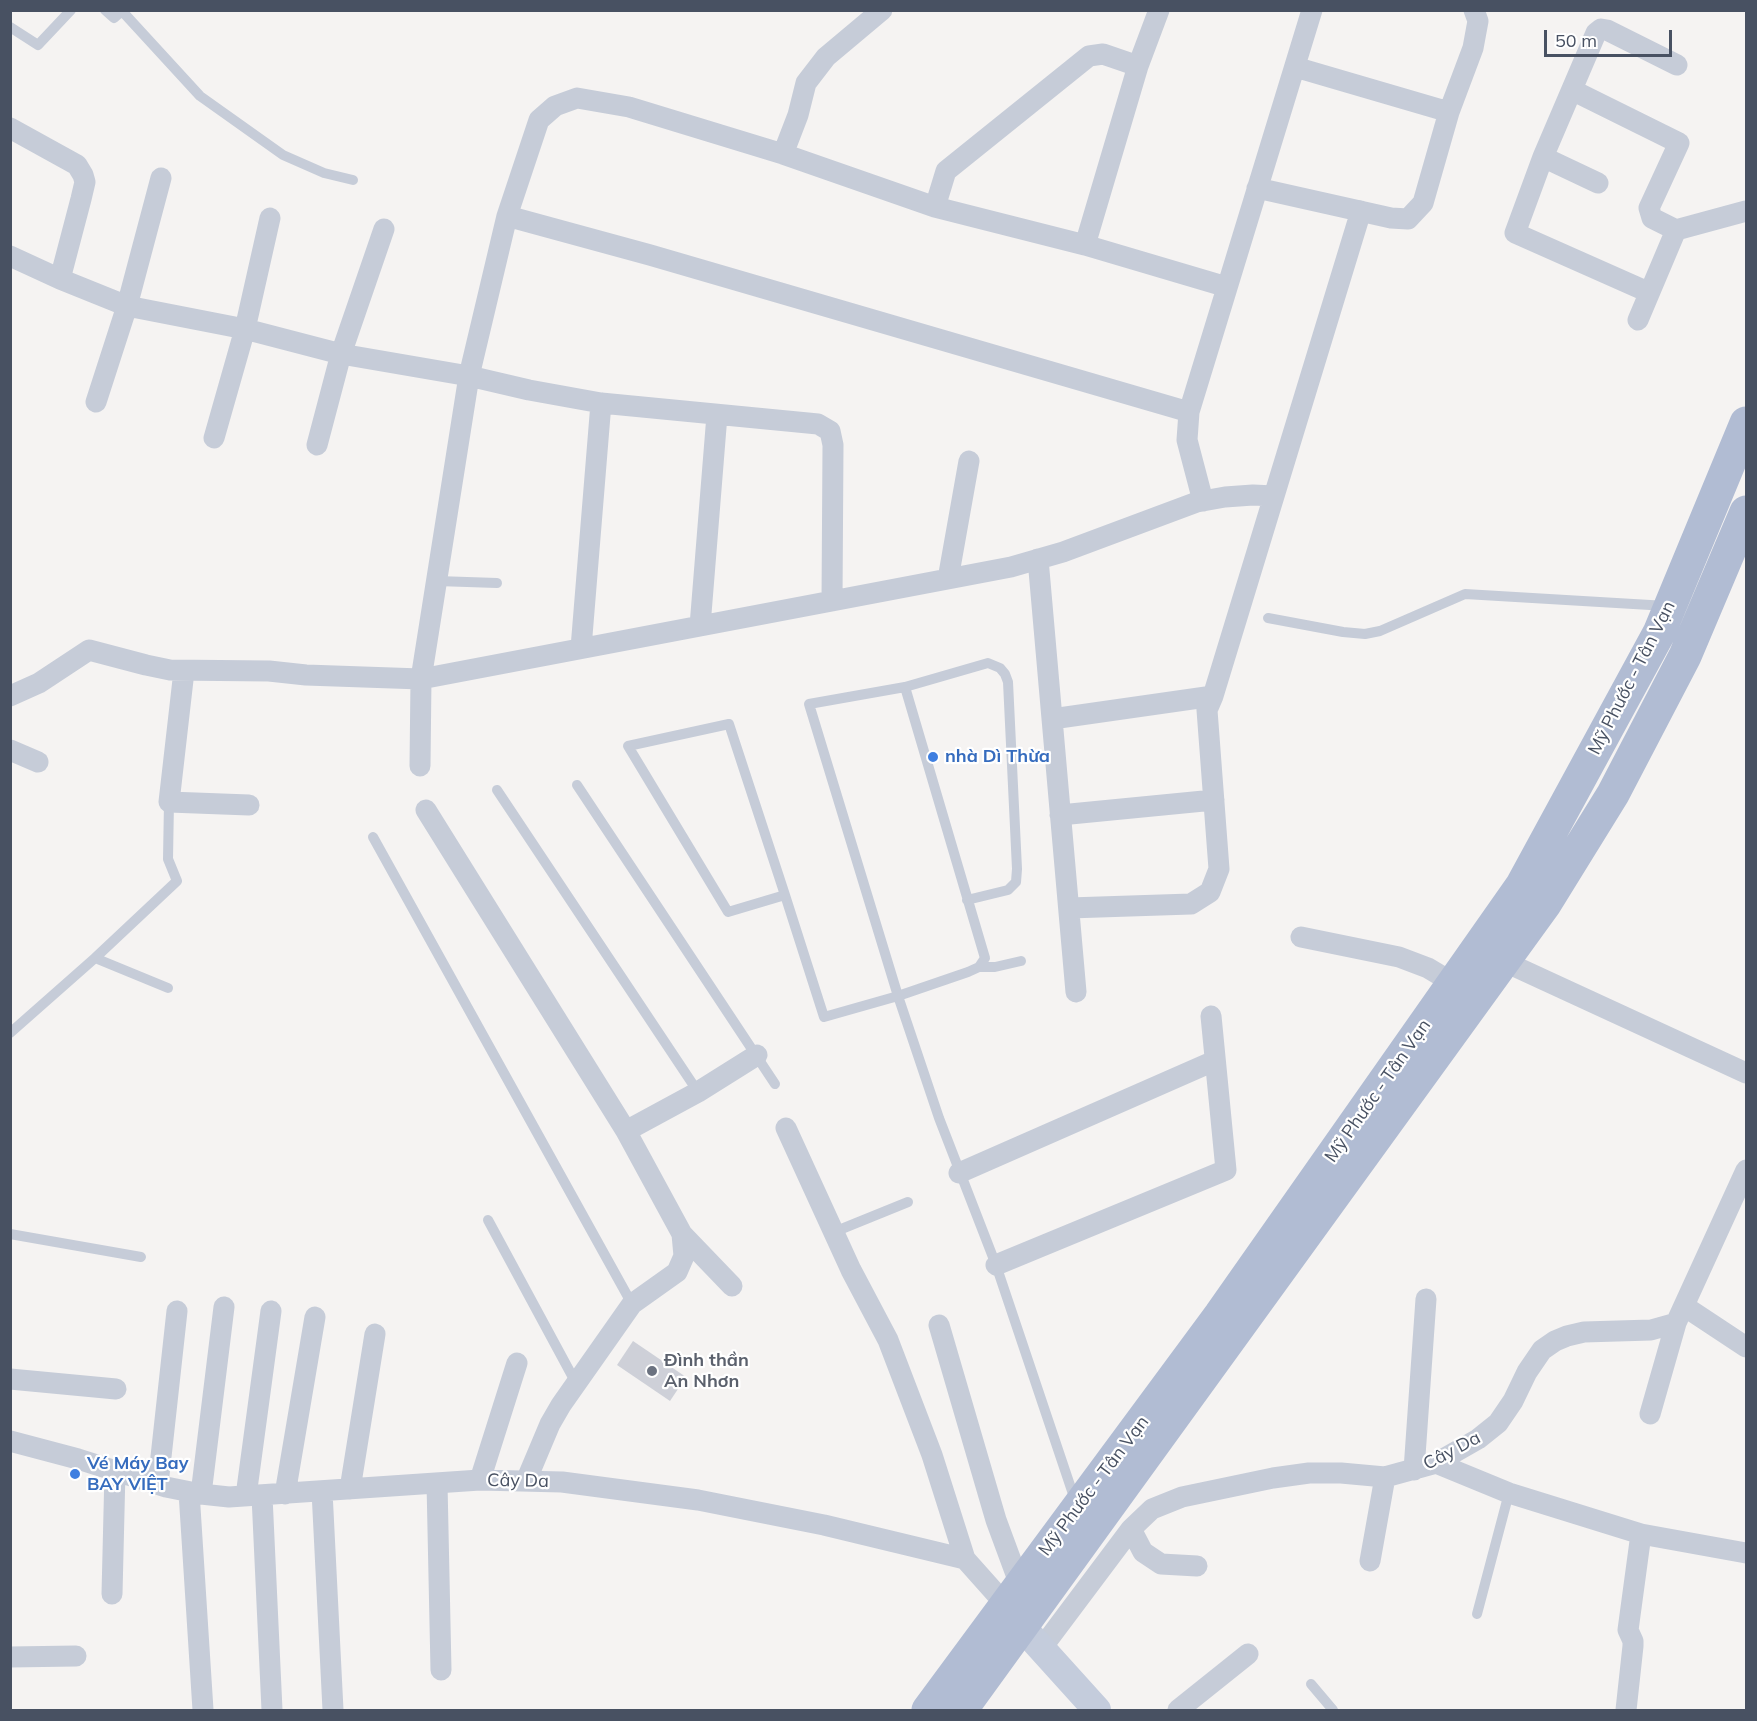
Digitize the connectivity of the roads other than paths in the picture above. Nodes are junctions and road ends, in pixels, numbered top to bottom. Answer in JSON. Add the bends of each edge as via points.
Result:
{"nodes":[{"id":1,"x":71,"y":10,"type":"edge"},
{"id":2,"x":105,"y":10,"type":"edge"},
{"id":3,"x":882,"y":10,"type":"edge"},
{"id":4,"x":1159,"y":10,"type":"edge"},
{"id":5,"x":1312,"y":10,"type":"edge"},
{"id":6,"x":1474,"y":10,"type":"edge"},
{"id":7,"x":123,"y":11,"type":"edge"},
{"id":8,"x":10,"y":27,"type":"edge"},
{"id":9,"x":1677,"y":65,"type":"dead end"},
{"id":10,"x":1138,"y":66,"type":"junction"},
{"id":11,"x":1294,"y":67,"type":"junction"},
{"id":12,"x":1572,"y":90,"type":"junction"},
{"id":13,"x":1449,"y":112,"type":"junction"},
{"id":14,"x":13,"y":134,"type":"edge"},
{"id":15,"x":783,"y":154,"type":"junction"},
{"id":16,"x":1543,"y":157,"type":"junction"},
{"id":17,"x":161,"y":178,"type":"dead end"},
{"id":18,"x":353,"y":180,"type":"dead end"},
{"id":19,"x":1598,"y":183,"type":"dead end"},
{"id":20,"x":1257,"y":188,"type":"junction"},
{"id":21,"x":935,"y":207,"type":"junction"},
{"id":22,"x":1361,"y":211,"type":"junction"},
{"id":23,"x":1746,"y":211,"type":"edge"},
{"id":24,"x":507,"y":216,"type":"junction"},
{"id":25,"x":270,"y":218,"type":"dead end"},
{"id":26,"x":384,"y":229,"type":"dead end"},
{"id":27,"x":1676,"y":230,"type":"junction"},
{"id":28,"x":1085,"y":245,"type":"junction"},
{"id":29,"x":10,"y":256,"type":"edge"},
{"id":30,"x":60,"y":279,"type":"junction"},
{"id":31,"x":1227,"y":288,"type":"junction"},
{"id":32,"x":1648,"y":292,"type":"junction"},
{"id":33,"x":127,"y":306,"type":"junction"},
{"id":34,"x":1638,"y":320,"type":"dead end"},
{"id":35,"x":245,"y":329,"type":"junction"},
{"id":36,"x":341,"y":354,"type":"junction"},
{"id":37,"x":469,"y":376,"type":"junction"},
{"id":38,"x":96,"y":402,"type":"dead end"},
{"id":39,"x":601,"y":403,"type":"junction"},
{"id":40,"x":1189,"y":412,"type":"junction"},
{"id":41,"x":717,"y":415,"type":"junction"},
{"id":42,"x":1746,"y":423,"type":"edge"},
{"id":43,"x":214,"y":438,"type":"dead end"},
{"id":44,"x":317,"y":445,"type":"dead end"},
{"id":45,"x":969,"y":461,"type":"dead end"},
{"id":46,"x":1274,"y":496,"type":"junction"},
{"id":47,"x":1203,"y":501,"type":"junction"},
{"id":48,"x":1746,"y":512,"type":"edge"},
{"id":49,"x":1038,"y":559,"type":"junction"},
{"id":50,"x":948,"y":579,"type":"junction"},
{"id":51,"x":436,"y":581,"type":"junction"},
{"id":52,"x":496,"y":583,"type":"dead end"},
{"id":53,"x":832,"y":601,"type":"junction"},
{"id":54,"x":1670,"y":606,"type":"junction"},
{"id":55,"x":1268,"y":618,"type":"dead end"},
{"id":56,"x":700,"y":626,"type":"junction"},
{"id":57,"x":581,"y":648,"type":"junction"},
{"id":58,"x":184,"y":671,"type":"junction"},
{"id":59,"x":421,"y":679,"type":"junction"},
{"id":60,"x":905,"y":687,"type":"junction"},
{"id":61,"x":10,"y":696,"type":"edge"},
{"id":62,"x":1213,"y":696,"type":"junction"},
{"id":63,"x":1052,"y":719,"type":"junction"},
{"id":64,"x":10,"y":750,"type":"edge"},
{"id":65,"x":38,"y":762,"type":"dead end"},
{"id":66,"x":420,"y":766,"type":"dead end"},
{"id":67,"x":577,"y":784,"type":"dead end"},
{"id":68,"x":497,"y":790,"type":"dead end"},
{"id":69,"x":1214,"y":800,"type":"junction"},
{"id":70,"x":169,"y":802,"type":"junction"},
{"id":71,"x":249,"y":805,"type":"dead end"},
{"id":72,"x":426,"y":810,"type":"dead end"},
{"id":73,"x":1060,"y":814,"type":"junction"},
{"id":74,"x":373,"y":837,"type":"dead end"},
{"id":75,"x":785,"y":896,"type":"junction"},
{"id":76,"x":966,"y":900,"type":"junction"},
{"id":77,"x":1069,"y":908,"type":"junction"},
{"id":78,"x":1301,"y":937,"type":"dead end"},
{"id":79,"x":95,"y":958,"type":"junction"},
{"id":80,"x":1021,"y":961,"type":"dead end"},
{"id":81,"x":1503,"y":961,"type":"junction"},
{"id":82,"x":979,"y":967,"type":"junction"},
{"id":83,"x":1453,"y":983,"type":"junction"},
{"id":84,"x":168,"y":988,"type":"dead end"},
{"id":85,"x":1076,"y":992,"type":"dead end"},
{"id":86,"x":898,"y":996,"type":"junction"},
{"id":87,"x":1211,"y":1016,"type":"dead end"},
{"id":88,"x":10,"y":1033,"type":"edge"},
{"id":89,"x":757,"y":1055,"type":"junction"},
{"id":90,"x":1214,"y":1061,"type":"junction"},
{"id":91,"x":1746,"y":1073,"type":"edge"},
{"id":92,"x":775,"y":1084,"type":"dead end"},
{"id":93,"x":698,"y":1092,"type":"junction"},
{"id":94,"x":786,"y":1128,"type":"dead end"},
{"id":95,"x":626,"y":1131,"type":"junction"},
{"id":96,"x":959,"y":1173,"type":"junction"},
{"id":97,"x":1744,"y":1180,"type":"edge"},
{"id":98,"x":908,"y":1202,"type":"dead end"},
{"id":99,"x":488,"y":1220,"type":"dead end"},
{"id":100,"x":834,"y":1232,"type":"junction"},
{"id":101,"x":10,"y":1234,"type":"edge"},
{"id":102,"x":682,"y":1234,"type":"junction"},
{"id":103,"x":141,"y":1257,"type":"dead end"},
{"id":104,"x":996,"y":1265,"type":"junction"},
{"id":105,"x":732,"y":1286,"type":"dead end"},
{"id":106,"x":1426,"y":1299,"type":"dead end"},
{"id":107,"x":632,"y":1304,"type":"junction"},
{"id":108,"x":224,"y":1306,"type":"dead end"},
{"id":109,"x":177,"y":1311,"type":"dead end"},
{"id":110,"x":271,"y":1311,"type":"dead end"},
{"id":111,"x":1680,"y":1314,"type":"junction"},
{"id":112,"x":315,"y":1317,"type":"dead end"},
{"id":113,"x":939,"y":1326,"type":"dead end"},
{"id":114,"x":375,"y":1334,"type":"dead end"},
{"id":115,"x":1746,"y":1347,"type":"edge"},
{"id":116,"x":517,"y":1363,"type":"dead end"},
{"id":117,"x":10,"y":1379,"type":"edge"},
{"id":118,"x":576,"y":1383,"type":"junction"},
{"id":119,"x":116,"y":1389,"type":"dead end"},
{"id":120,"x":1650,"y":1414,"type":"dead end"},
{"id":121,"x":10,"y":1441,"type":"edge"},
{"id":122,"x":1436,"y":1463,"type":"junction"},
{"id":123,"x":1414,"y":1470,"type":"junction"},
{"id":124,"x":115,"y":1471,"type":"junction"},
{"id":125,"x":1385,"y":1477,"type":"junction"},
{"id":126,"x":480,"y":1480,"type":"junction"},
{"id":127,"x":526,"y":1481,"type":"junction"},
{"id":128,"x":437,"y":1483,"type":"junction"},
{"id":129,"x":158,"y":1484,"type":"junction"},
{"id":130,"x":1125,"y":1484,"type":"junction"},
{"id":131,"x":350,"y":1489,"type":"junction"},
{"id":132,"x":322,"y":1491,"type":"junction"},
{"id":133,"x":195,"y":1493,"type":"junction"},
{"id":134,"x":1509,"y":1493,"type":"junction"},
{"id":135,"x":285,"y":1494,"type":"junction"},
{"id":136,"x":254,"y":1496,"type":"junction"},
{"id":137,"x":1078,"y":1509,"type":"junction"},
{"id":138,"x":1152,"y":1509,"type":"junction"},
{"id":139,"x":1131,"y":1529,"type":"junction"},
{"id":140,"x":1641,"y":1534,"type":"junction"},
{"id":141,"x":1746,"y":1553,"type":"edge"},
{"id":142,"x":965,"y":1559,"type":"junction"},
{"id":143,"x":1370,"y":1561,"type":"dead end"},
{"id":144,"x":1197,"y":1566,"type":"dead end"},
{"id":145,"x":111,"y":1594,"type":"dead end"},
{"id":146,"x":1476,"y":1614,"type":"dead end"},
{"id":147,"x":1022,"y":1616,"type":"junction"},
{"id":148,"x":1248,"y":1654,"type":"dead end"},
{"id":149,"x":76,"y":1656,"type":"dead end"},
{"id":150,"x":10,"y":1657,"type":"edge"},
{"id":151,"x":441,"y":1670,"type":"dead end"},
{"id":152,"x":1311,"y":1684,"type":"dead end"},
{"id":153,"x":203,"y":1710,"type":"edge"},
{"id":154,"x":272,"y":1710,"type":"edge"},
{"id":155,"x":333,"y":1710,"type":"edge"},
{"id":156,"x":928,"y":1710,"type":"edge"},
{"id":157,"x":961,"y":1710,"type":"edge"},
{"id":158,"x":1097,"y":1710,"type":"edge"},
{"id":159,"x":1178,"y":1710,"type":"edge"},
{"id":160,"x":1333,"y":1710,"type":"edge"},
{"id":161,"x":1626,"y":1710,"type":"edge"}],
"edges":[{"from":1,"to":8,"type":"lane","via":[[38,45]]},
{"from":2,"to":7,"type":"lane","via":[[114,18]]},
{"from":3,"to":15,"type":"street","via":[[826,57],[806,83]]},
{"from":4,"to":10,"type":"street"},
{"from":5,"to":11,"type":"street"},
{"from":6,"to":13,"type":"street","via":[[1478,21],[1473,48]]},
{"from":7,"to":18,"type":"lane","via":[[200,96],[284,154],[324,173]]},
{"from":9,"to":12,"type":"street","via":[[1601,29]]},
{"from":10,"to":21,"type":"street","via":[[1103,54],[1089,56],[946,171]]},
{"from":10,"to":28,"type":"street"},
{"from":11,"to":13,"type":"street"},
{"from":11,"to":20,"type":"street"},
{"from":12,"to":16,"type":"street"},
{"from":12,"to":27,"type":"street","via":[[1679,143],[1649,208],[1652,218]]},
{"from":13,"to":22,"type":"street","via":[[1423,203],[1416,212],[1408,219]]},
{"from":14,"to":30,"type":"street","via":[[77,165],[83,175],[85,182]]},
{"from":15,"to":21,"type":"street"},
{"from":15,"to":24,"type":"street","via":[[628,107],[577,98],[555,106],[539,120]]},
{"from":16,"to":19,"type":"street"},
{"from":16,"to":32,"type":"street","via":[[1515,233]]},
{"from":17,"to":33,"type":"street"},
{"from":20,"to":22,"type":"street"},
{"from":20,"to":31,"type":"street"},
{"from":21,"to":28,"type":"street"},
{"from":22,"to":46,"type":"street"},
{"from":23,"to":27,"type":"street"},
{"from":24,"to":37,"type":"street"},
{"from":24,"to":40,"type":"street"},
{"from":25,"to":35,"type":"street"},
{"from":26,"to":36,"type":"street"},
{"from":27,"to":32,"type":"street"},
{"from":28,"to":31,"type":"street"},
{"from":29,"to":30,"type":"street"},
{"from":30,"to":33,"type":"street"},
{"from":31,"to":40,"type":"street"},
{"from":32,"to":34,"type":"street"},
{"from":33,"to":35,"type":"street"},
{"from":33,"to":38,"type":"street"},
{"from":35,"to":36,"type":"street"},
{"from":35,"to":43,"type":"street"},
{"from":36,"to":37,"type":"street"},
{"from":36,"to":44,"type":"street"},
{"from":37,"to":39,"type":"street"},
{"from":37,"to":51,"type":"street"},
{"from":39,"to":41,"type":"street"},
{"from":39,"to":57,"type":"street"},
{"from":40,"to":47,"type":"street","via":[[1187,440]]},
{"from":41,"to":53,"type":"street","via":[[818,424],[830,431]]},
{"from":41,"to":56,"type":"street"},
{"from":42,"to":54,"type":"main road","name":"Mỹ Phước - Tân Vạn"},
{"from":45,"to":50,"type":"street"},
{"from":46,"to":47,"type":"street"},
{"from":46,"to":62,"type":"street"},
{"from":47,"to":49,"type":"street"},
{"from":48,"to":81,"type":"main road","name":"Mỹ Phước - Tân Vạn","via":[[1685,656],[1613,794],[1545,903]]},
{"from":49,"to":50,"type":"street"},
{"from":49,"to":63,"type":"street"},
{"from":50,"to":53,"type":"street"},
{"from":51,"to":52,"type":"lane"},
{"from":51,"to":59,"type":"street"},
{"from":53,"to":56,"type":"street"},
{"from":54,"to":55,"type":"lane","via":[[1465,594],[1365,634]]},
{"from":54,"to":83,"type":"main road","name":"Mỹ Phước - Tân Vạn","via":[[1522,885]]},
{"from":56,"to":57,"type":"street"},
{"from":57,"to":59,"type":"street"},
{"from":58,"to":59,"type":"street"},
{"from":58,"to":61,"type":"street","via":[[89,650]]},
{"from":58,"to":70,"type":"street"},
{"from":59,"to":66,"type":"street"},
{"from":60,"to":76,"type":"lane"},
{"from":60,"to":76,"type":"lane","via":[[988,663],[1000,668],[1008,682],[1016,882],[1008,890]]},
{"from":60,"to":86,"type":"lane","via":[[809,704]]},
{"from":62,"to":63,"type":"street"},
{"from":62,"to":69,"type":"street","via":[[1207,710]]},
{"from":63,"to":73,"type":"street"},
{"from":64,"to":65,"type":"street"},
{"from":67,"to":89,"type":"lane"},
{"from":68,"to":93,"type":"lane"},
{"from":69,"to":73,"type":"street"},
{"from":69,"to":77,"type":"street","via":[[1219,869],[1210,892],[1191,904]]},
{"from":70,"to":71,"type":"street"},
{"from":70,"to":79,"type":"lane","via":[[168,859],[177,882]]},
{"from":72,"to":95,"type":"street"},
{"from":73,"to":77,"type":"street"},
{"from":74,"to":107,"type":"lane"},
{"from":75,"to":75,"type":"lane","via":[[728,912],[628,746],[729,724]]},
{"from":75,"to":86,"type":"lane","via":[[824,1017]]},
{"from":76,"to":82,"type":"lane","via":[[985,958]]},
{"from":77,"to":85,"type":"street"},
{"from":78,"to":83,"type":"street","via":[[1399,957]]},
{"from":79,"to":84,"type":"lane"},
{"from":79,"to":88,"type":"lane"},
{"from":80,"to":82,"type":"lane"},
{"from":81,"to":91,"type":"street"},
{"from":81,"to":130,"type":"main road","name":"Mỹ Phước - Tân Vạn"},
{"from":82,"to":86,"type":"lane"},
{"from":83,"to":137,"type":"main road","name":"Mỹ Phước - Tân Vạn","via":[[1220,1315]]},
{"from":86,"to":96,"type":"lane"},
{"from":87,"to":90,"type":"street"},
{"from":89,"to":92,"type":"lane"},
{"from":89,"to":93,"type":"street"},
{"from":90,"to":96,"type":"street"},
{"from":90,"to":104,"type":"street","via":[[1226,1170]]},
{"from":93,"to":95,"type":"street"},
{"from":94,"to":100,"type":"street"},
{"from":95,"to":102,"type":"street"},
{"from":96,"to":104,"type":"lane"},
{"from":97,"to":111,"type":"street"},
{"from":98,"to":100,"type":"lane"},
{"from":99,"to":118,"type":"lane"},
{"from":100,"to":142,"type":"street","via":[[888,1340],[932,1455]]},
{"from":101,"to":103,"type":"lane"},
{"from":102,"to":105,"type":"street"},
{"from":102,"to":107,"type":"street","via":[[684,1256],[677,1272]]},
{"from":104,"to":137,"type":"lane"},
{"from":106,"to":123,"type":"street"},
{"from":107,"to":118,"type":"street"},
{"from":108,"to":133,"type":"street"},
{"from":109,"to":129,"type":"street"},
{"from":110,"to":136,"type":"street"},
{"from":111,"to":115,"type":"street"},
{"from":111,"to":120,"type":"street"},
{"from":111,"to":122,"type":"street","name":"Cây Da","via":[[1651,1330],[1584,1332],[1555,1341],[1542,1350],[1498,1423],[1478,1440]]},
{"from":112,"to":135,"type":"street"},
{"from":113,"to":147,"type":"street"},
{"from":114,"to":131,"type":"street"},
{"from":116,"to":126,"type":"street"},
{"from":117,"to":119,"type":"street"},
{"from":118,"to":127,"type":"street","via":[[550,1424]]},
{"from":121,"to":124,"type":"street","name":"Cây Da"},
{"from":122,"to":123,"type":"street","name":"Cây Da"},
{"from":122,"to":134,"type":"street"},
{"from":123,"to":125,"type":"street","name":"Cây Da"},
{"from":124,"to":129,"type":"street","name":"Cây Da"},
{"from":124,"to":145,"type":"street"},
{"from":125,"to":138,"type":"street","name":"Cây Da","via":[[1309,1473],[1182,1497]]},
{"from":125,"to":143,"type":"street"},
{"from":126,"to":127,"type":"street","name":"Cây Da"},
{"from":126,"to":128,"type":"street","name":"Cây Da"},
{"from":127,"to":142,"type":"street","name":"Cây Da","via":[[698,1500]]},
{"from":128,"to":131,"type":"street","name":"Cây Da"},
{"from":128,"to":151,"type":"street"},
{"from":129,"to":133,"type":"street","name":"Cây Da"},
{"from":130,"to":138,"type":"street"},
{"from":130,"to":147,"type":"main road","name":"Mỹ Phước - Tân Vạn"},
{"from":131,"to":132,"type":"street","name":"Cây Da"},
{"from":132,"to":135,"type":"street","name":"Cây Da"},
{"from":132,"to":155,"type":"street"},
{"from":133,"to":136,"type":"street","name":"Cây Da"},
{"from":133,"to":153,"type":"street"},
{"from":134,"to":140,"type":"street"},
{"from":134,"to":146,"type":"lane"},
{"from":135,"to":136,"type":"street","name":"Cây Da"},
{"from":136,"to":154,"type":"street"},
{"from":137,"to":147,"type":"main road","name":"Mỹ Phước - Tân Vạn"},
{"from":138,"to":139,"type":"street","name":"Cây Da"},
{"from":139,"to":144,"type":"street","via":[[1143,1552],[1161,1564]]},
{"from":139,"to":147,"type":"street","name":"Cây Da"},
{"from":140,"to":141,"type":"street"},
{"from":140,"to":161,"type":"street","via":[[1628,1630],[1633,1646]]},
{"from":142,"to":147,"type":"street"},
{"from":147,"to":156,"type":"main road","name":"Mỹ Phước - Tân Vạn"},
{"from":147,"to":157,"type":"main road","name":"Mỹ Phước - Tân Vạn"},
{"from":147,"to":158,"type":"street"},
{"from":148,"to":159,"type":"street"},
{"from":149,"to":150,"type":"street"},
{"from":152,"to":160,"type":"lane"}]}
